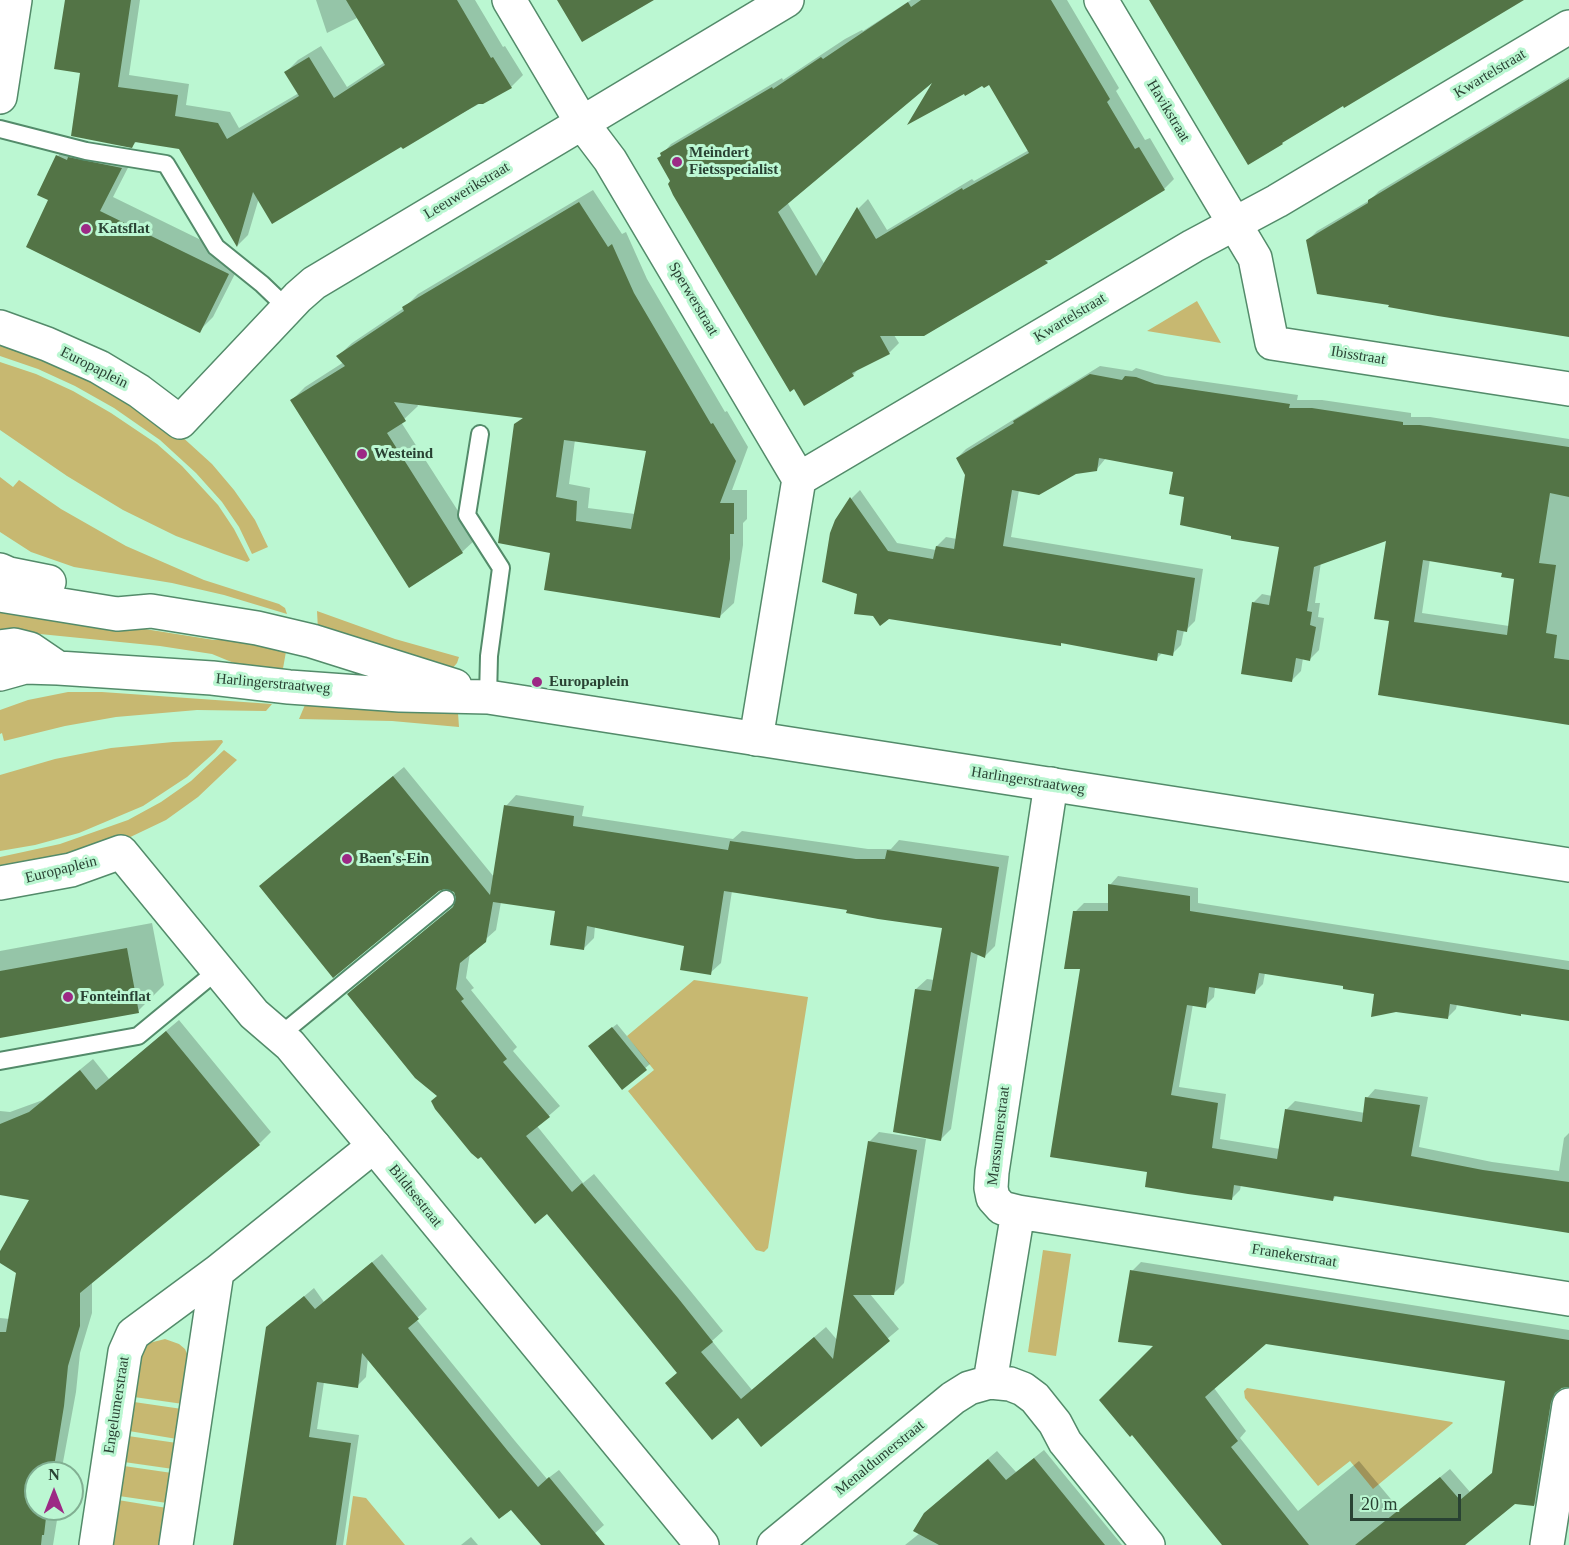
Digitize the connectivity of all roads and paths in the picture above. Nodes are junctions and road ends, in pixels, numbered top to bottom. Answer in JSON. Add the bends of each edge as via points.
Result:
{"nodes":[{"id":1,"x":15,"y":0,"type":"edge"},
{"id":2,"x":509,"y":0,"type":"edge"},
{"id":3,"x":787,"y":0,"type":"edge"},
{"id":4,"x":1101,"y":0,"type":"edge"},
{"id":5,"x":1569,"y":27,"type":"edge"},
{"id":6,"x":0,"y":97,"type":"edge"},
{"id":7,"x":582,"y":123,"type":"junction"},
{"id":8,"x":0,"y":129,"type":"edge"},
{"id":9,"x":1235,"y":223,"type":"junction"},
{"id":10,"x":287,"y":308,"type":"junction"},
{"id":11,"x":0,"y":327,"type":"edge"},
{"id":12,"x":1569,"y":389,"type":"edge"},
{"id":13,"x":180,"y":422,"type":"joint"},
{"id":14,"x":480,"y":434,"type":"dead end"},
{"id":15,"x":799,"y":479,"type":"junction"},
{"id":16,"x":0,"y":570,"type":"edge"},
{"id":17,"x":0,"y":595,"type":"edge"},
{"id":18,"x":151,"y":610,"type":"junction"},
{"id":19,"x":0,"y":647,"type":"edge"},
{"id":20,"x":58,"y":668,"type":"junction"},
{"id":21,"x":0,"y":674,"type":"edge"},
{"id":22,"x":488,"y":697,"type":"junction"},
{"id":23,"x":756,"y":739,"type":"junction"},
{"id":24,"x":1051,"y":784,"type":"junction"},
{"id":25,"x":121,"y":852,"type":"joint"},
{"id":26,"x":1569,"y":865,"type":"edge"},
{"id":27,"x":0,"y":883,"type":"edge"},
{"id":28,"x":446,"y":899,"type":"dead end"},
{"id":29,"x":218,"y":970,"type":"junction"},
{"id":30,"x":279,"y":1036,"type":"junction"},
{"id":31,"x":0,"y":1061,"type":"edge"},
{"id":32,"x":374,"y":1146,"type":"junction"},
{"id":33,"x":1018,"y":1212,"type":"junction"},
{"id":34,"x":218,"y":1272,"type":"junction"},
{"id":35,"x":1569,"y":1299,"type":"edge"},
{"id":36,"x":990,"y":1382,"type":"junction"},
{"id":37,"x":1569,"y":1405,"type":"edge"},
{"id":38,"x":96,"y":1545,"type":"edge"},
{"id":39,"x":176,"y":1545,"type":"edge"},
{"id":40,"x":702,"y":1545,"type":"edge"},
{"id":41,"x":774,"y":1545,"type":"edge"},
{"id":42,"x":1148,"y":1545,"type":"edge"},
{"id":43,"x":1547,"y":1545,"type":"edge"}],
"edges":[{"from":1,"to":6,"type":"street"},
{"from":2,"to":7,"type":"street","name":"Sperwerstraat"},
{"from":3,"to":7,"type":"street","name":"Leeuwerikstraat"},
{"from":4,"to":9,"type":"street","name":"Havikstraat"},
{"from":5,"to":9,"type":"street","name":"Kwartelstraat"},
{"from":7,"to":10,"type":"street","name":"Leeuwerikstraat","via":[[314,283]]},
{"from":7,"to":15,"type":"street","name":"Sperwerstraat","via":[[610,159]]},
{"from":8,"to":10,"type":"lane","via":[[86,152],[166,164],[216,247]]},
{"from":9,"to":12,"type":"street","name":"Ibisstraat","via":[[1255,258],[1272,343]]},
{"from":9,"to":15,"type":"street","name":"Kwartelstraat"},
{"from":10,"to":13,"type":"street","name":"Leeuwerikstraat"},
{"from":11,"to":13,"type":"street","name":"Europaplein","via":[[99,367]]},
{"from":14,"to":22,"type":"lane","via":[[467,515],[501,568],[489,656]]},
{"from":15,"to":23,"type":"street"},
{"from":16,"to":18,"type":"street","name":"Harlingerstraatweg","via":[[118,594]]},
{"from":17,"to":18,"type":"street","name":"Harlingerstraatweg","via":[[117,614]]},
{"from":18,"to":22,"type":"street","name":"Harlingerstraatweg","via":[[297,636]]},
{"from":19,"to":20,"type":"street","via":[[30,649]]},
{"from":20,"to":21,"type":"street","name":"Harlingerstraatweg","via":[[26,668]]},
{"from":20,"to":22,"type":"street","name":"Harlingerstraatweg","via":[[400,695]]},
{"from":22,"to":23,"type":"street","name":"Harlingerstraatweg"},
{"from":23,"to":24,"type":"street","name":"Harlingerstraatweg"},
{"from":24,"to":26,"type":"street","name":"Harlingerstraatweg"},
{"from":24,"to":33,"type":"street","name":"Marssumerstraat","via":[[992,1172],[993,1198],[1002,1208]]},
{"from":25,"to":27,"type":"street","name":"Europaplein","via":[[71,870]]},
{"from":25,"to":29,"type":"street","name":"Bildtsestraat"},
{"from":28,"to":30,"type":"lane"},
{"from":29,"to":30,"type":"street","name":"Bildtsestraat","via":[[254,1014]]},
{"from":29,"to":31,"type":"lane","via":[[138,1036]]},
{"from":30,"to":32,"type":"street","name":"Bildtsestraat"},
{"from":32,"to":34,"type":"street","name":"Engelumerstraat"},
{"from":32,"to":40,"type":"street","name":"Bildtsestraat"},
{"from":33,"to":35,"type":"street","name":"Franekerstraat"},
{"from":33,"to":36,"type":"street"},
{"from":34,"to":38,"type":"street","name":"Engelumerstraat","via":[[133,1334],[125,1352]]},
{"from":34,"to":39,"type":"street"},
{"from":36,"to":41,"type":"street","name":"Menaldumerstraat","via":[[953,1398]]},
{"from":36,"to":42,"type":"street","via":[[1010,1384],[1035,1398],[1065,1442]]},
{"from":37,"to":43,"type":"street"}]}
